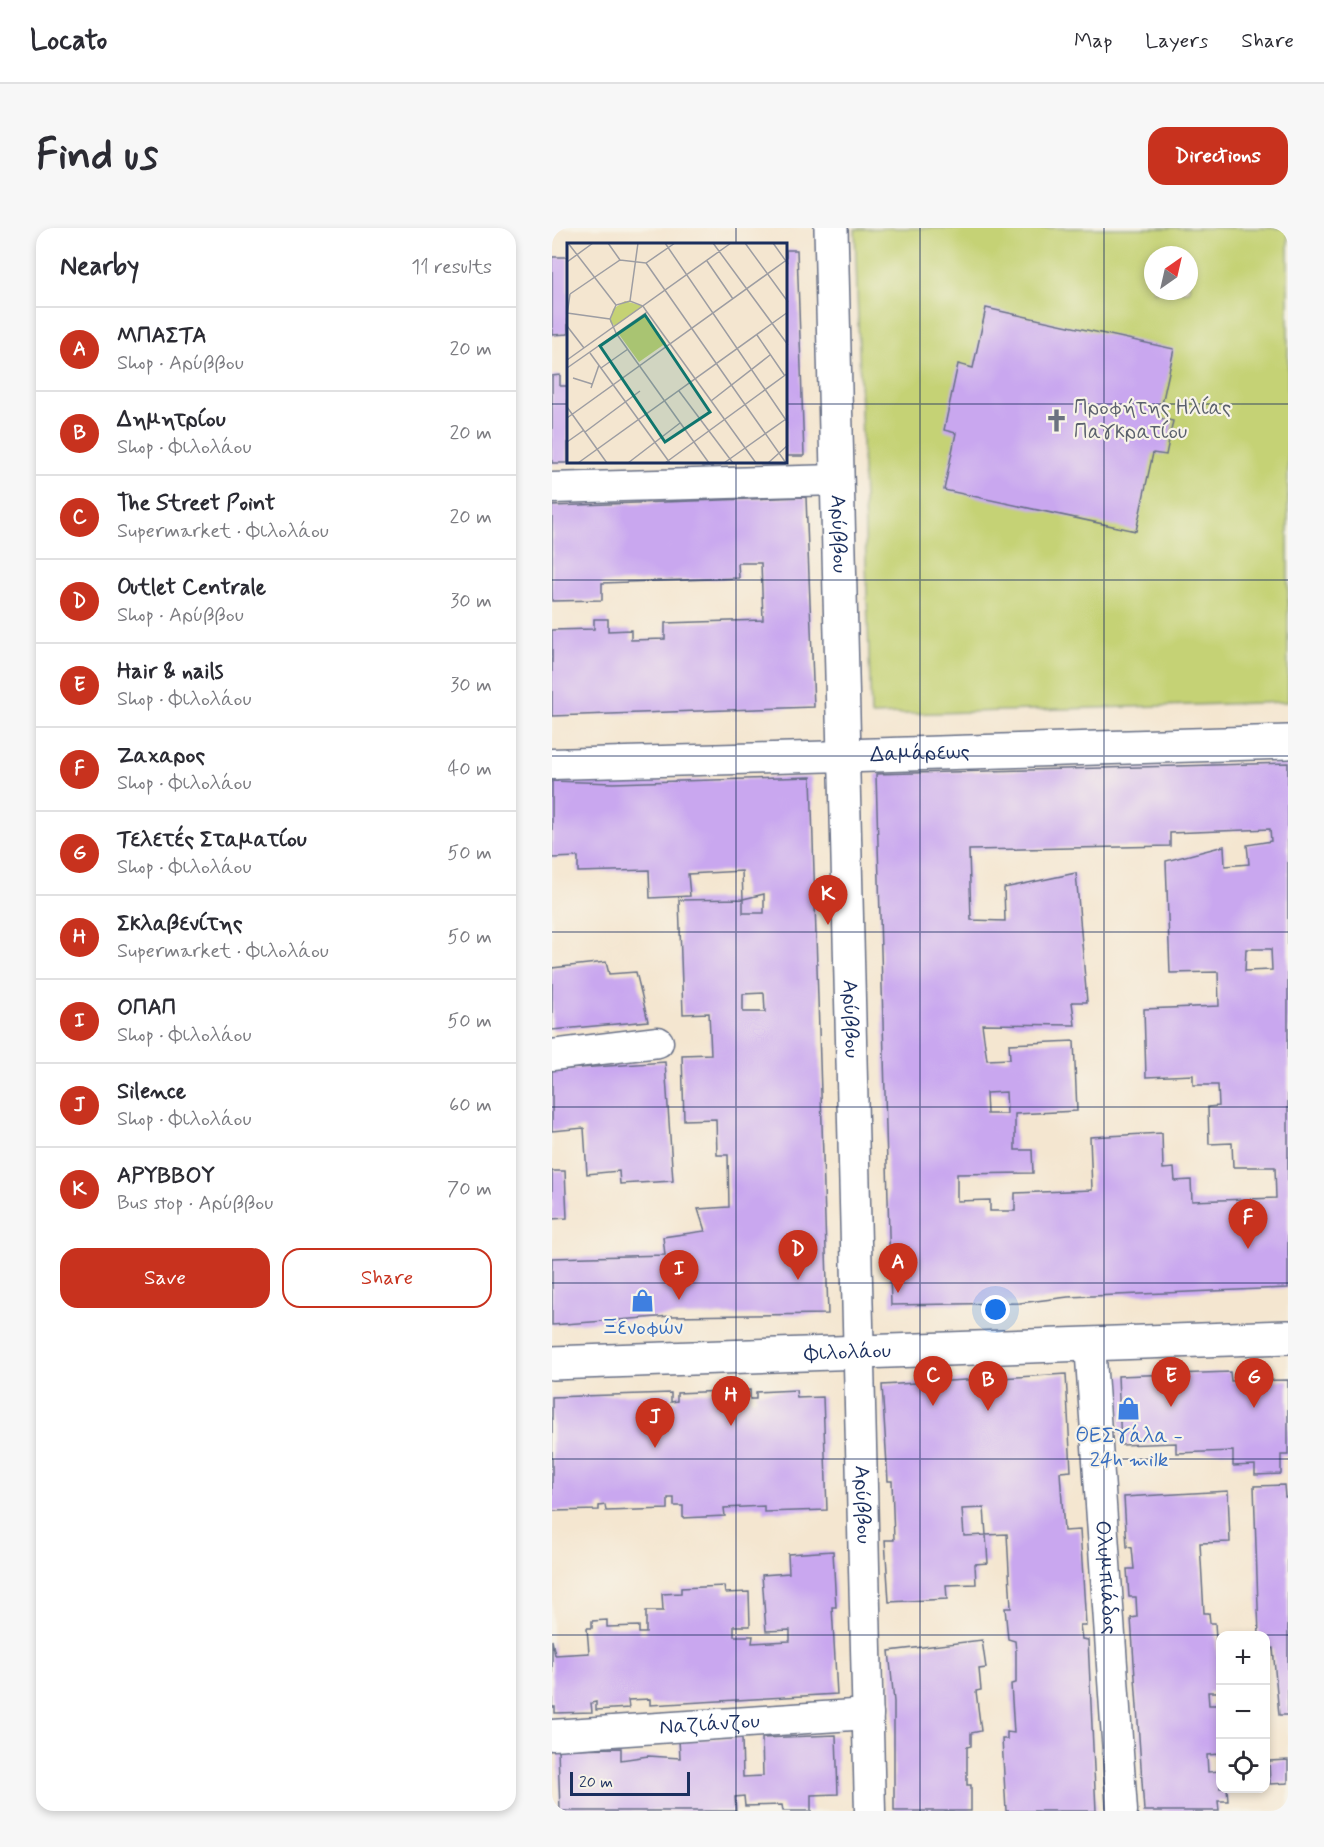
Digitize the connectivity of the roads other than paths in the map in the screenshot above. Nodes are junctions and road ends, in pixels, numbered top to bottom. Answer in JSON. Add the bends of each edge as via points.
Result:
{"nodes":[{"id":1,"x":831,"y":228,"type":"edge"},
{"id":2,"x":837,"y":480,"type":"junction"},
{"id":3,"x":552,"y":488,"type":"edge"},
{"id":4,"x":1288,"y":742,"type":"edge"},
{"id":5,"x":844,"y":756,"type":"junction"},
{"id":6,"x":552,"y":764,"type":"edge"},
{"id":7,"x":658,"y":1042,"type":"dead end"},
{"id":8,"x":552,"y":1055,"type":"edge"},
{"id":9,"x":1288,"y":1337,"type":"edge"},
{"id":10,"x":1090,"y":1344,"type":"junction"},
{"id":11,"x":858,"y":1352,"type":"junction"},
{"id":12,"x":552,"y":1363,"type":"edge"},
{"id":13,"x":868,"y":1714,"type":"junction"},
{"id":14,"x":552,"y":1735,"type":"edge"},
{"id":15,"x":870,"y":1811,"type":"edge"},
{"id":16,"x":1122,"y":1811,"type":"edge"}],
"edges":[{"from":1,"to":2,"type":"street","name":"Αρύββου"},
{"from":2,"to":3,"type":"street"},
{"from":2,"to":5,"type":"street","name":"Αρύββου"},
{"from":4,"to":5,"type":"street","name":"Δαμάρεως"},
{"from":5,"to":6,"type":"street","name":"Δαμάρεως"},
{"from":5,"to":11,"type":"street","name":"Αρύββου"},
{"from":7,"to":8,"type":"street"},
{"from":9,"to":10,"type":"street","name":"Φιλολάου"},
{"from":10,"to":11,"type":"street","name":"Φιλολάου"},
{"from":10,"to":16,"type":"street","name":"Ολυμπιάδος"},
{"from":11,"to":12,"type":"street","name":"Φιλολάου"},
{"from":11,"to":13,"type":"street","name":"Αρύββου"},
{"from":13,"to":14,"type":"street","name":"Ναζιάνζου"},
{"from":13,"to":15,"type":"street","name":"Αρύββου"}]}
